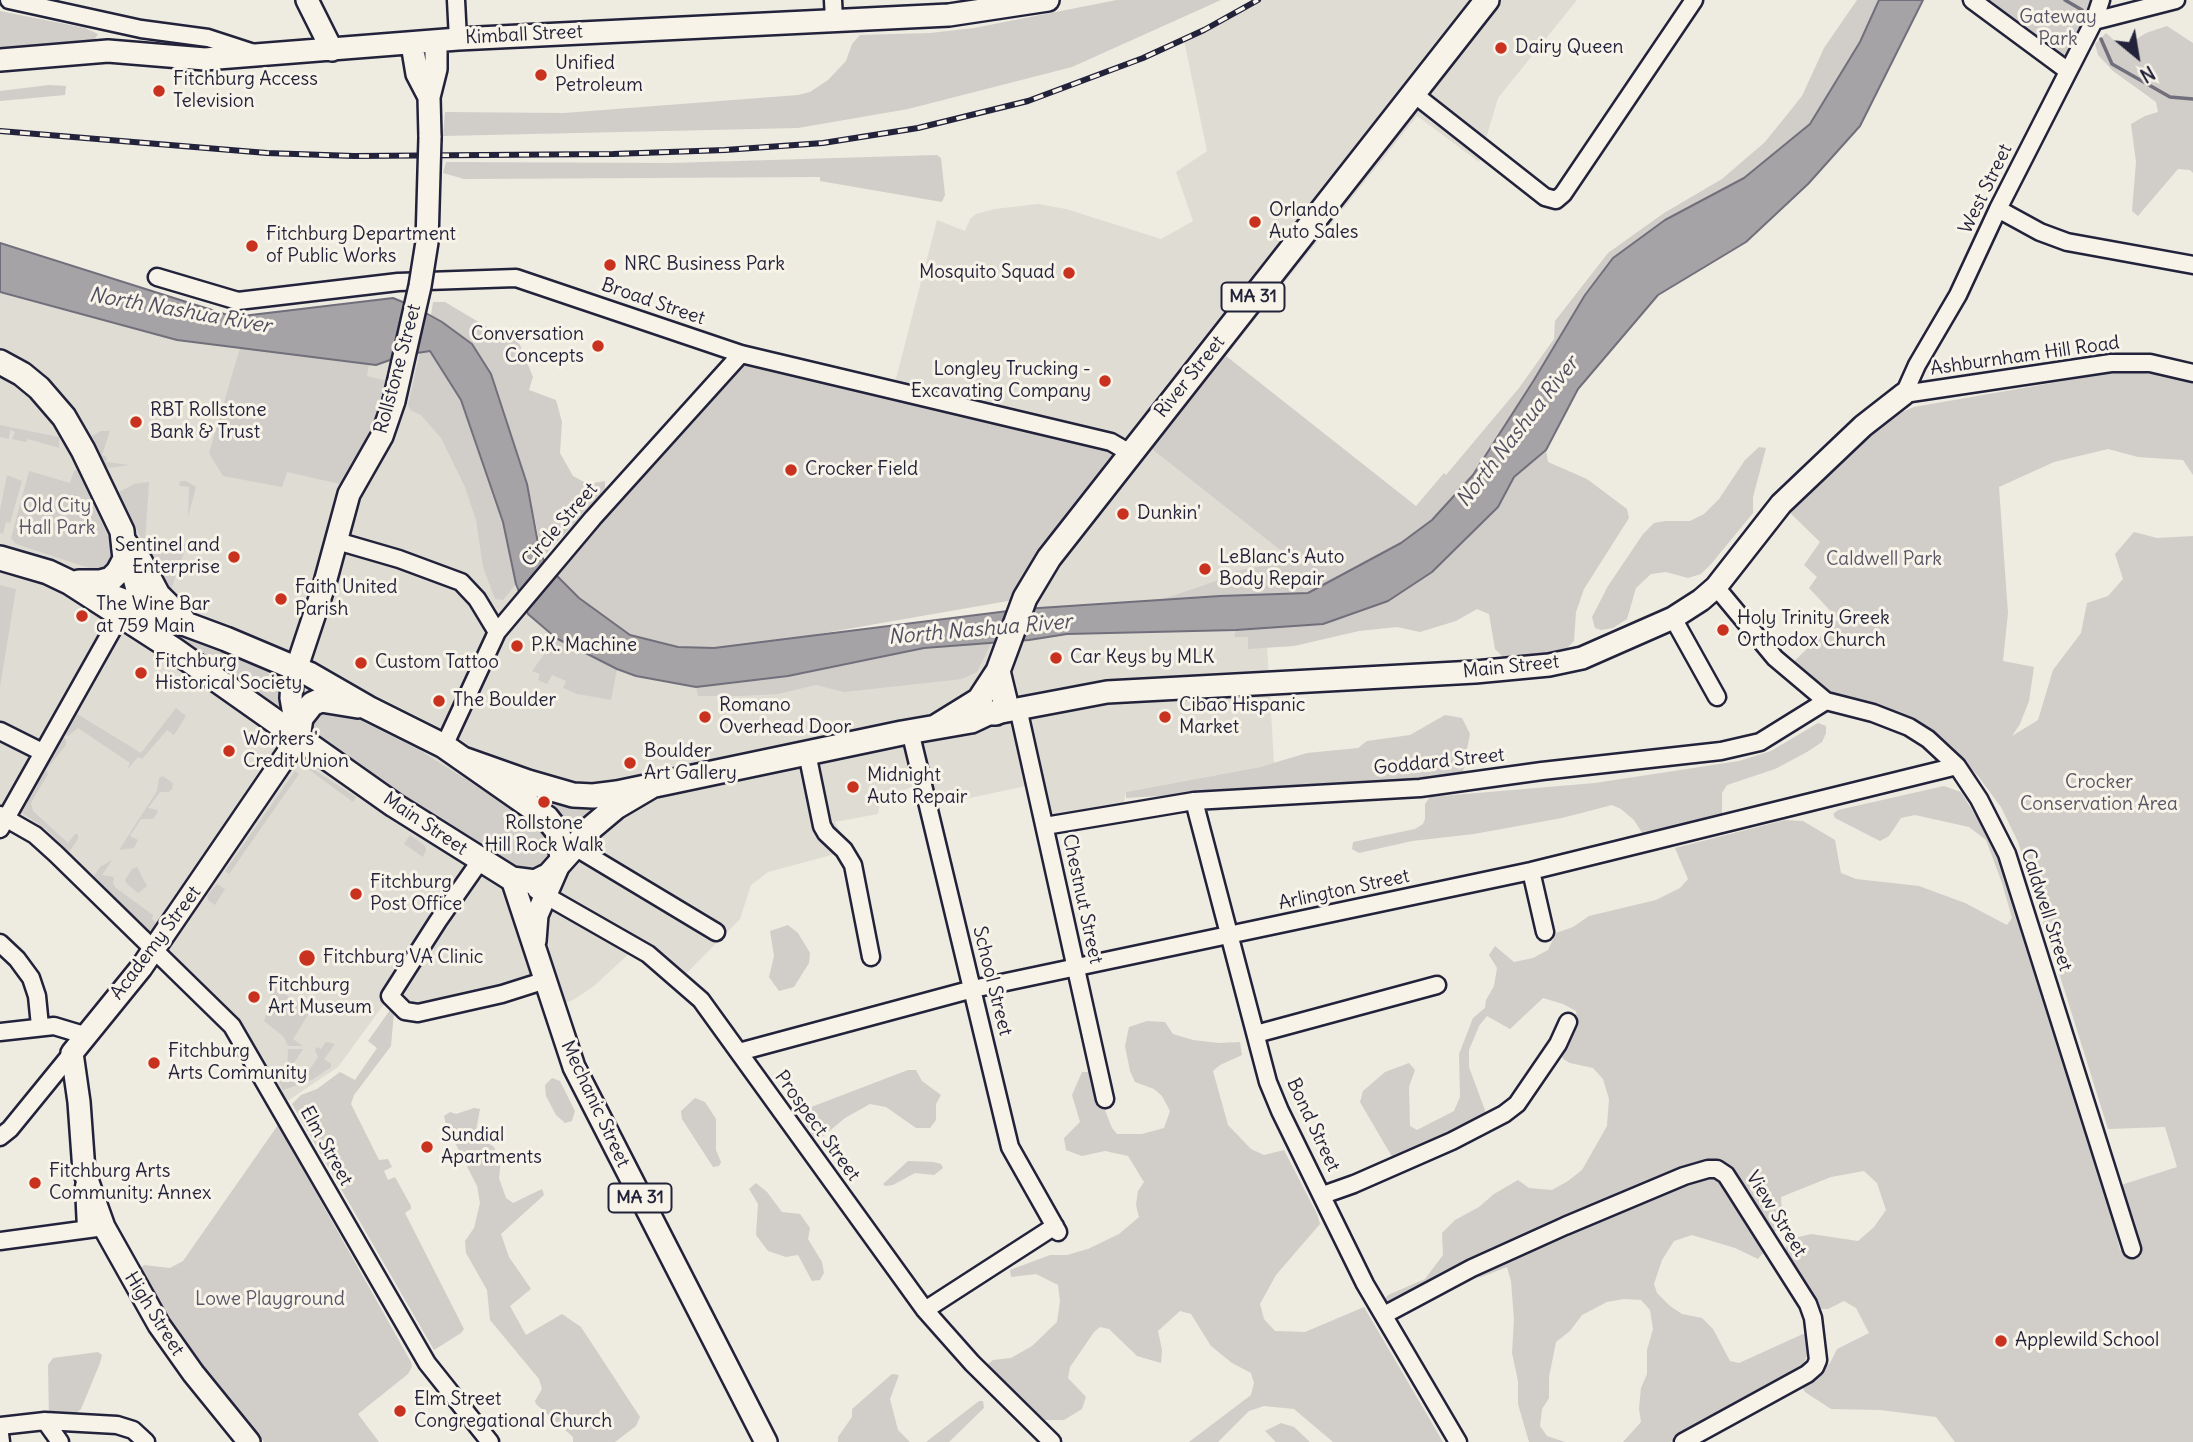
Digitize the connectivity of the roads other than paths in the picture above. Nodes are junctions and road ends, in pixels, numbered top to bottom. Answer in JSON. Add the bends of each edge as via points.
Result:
{"nodes":[{"id":1,"x":9,"y":0,"type":"edge"},
{"id":2,"x":307,"y":0,"type":"edge"},
{"id":3,"x":456,"y":0,"type":"edge"},
{"id":4,"x":1048,"y":0,"type":"edge"},
{"id":5,"x":1487,"y":0,"type":"edge"},
{"id":6,"x":1694,"y":0,"type":"edge"},
{"id":7,"x":1972,"y":0,"type":"edge"},
{"id":8,"x":2101,"y":0,"type":"edge"},
{"id":9,"x":2176,"y":0,"type":"edge"},
{"id":10,"x":833,"y":10,"type":"edge"},
{"id":11,"x":2094,"y":21,"type":"junction"},
{"id":12,"x":457,"y":39,"type":"junction"},
{"id":13,"x":436,"y":41,"type":"junction"},
{"id":14,"x":412,"y":44,"type":"junction"},
{"id":15,"x":332,"y":50,"type":"junction"},
{"id":16,"x":254,"y":53,"type":"junction"},
{"id":17,"x":0,"y":60,"type":"edge"},
{"id":18,"x":2068,"y":71,"type":"junction"},
{"id":19,"x":1414,"y":94,"type":"junction"},
{"id":20,"x":429,"y":97,"type":"junction"},
{"id":21,"x":1998,"y":209,"type":"junction"},
{"id":22,"x":2193,"y":265,"type":"edge"},
{"id":23,"x":157,"y":277,"type":"dead end"},
{"id":24,"x":741,"y":355,"type":"junction"},
{"id":25,"x":0,"y":362,"type":"edge"},
{"id":26,"x":2193,"y":373,"type":"edge"},
{"id":27,"x":1904,"y":394,"type":"junction"},
{"id":28,"x":1130,"y":453,"type":"junction"},
{"id":29,"x":122,"y":531,"type":"junction"},
{"id":30,"x":337,"y":541,"type":"junction"},
{"id":31,"x":0,"y":558,"type":"edge"},
{"id":32,"x":77,"y":586,"type":"junction"},
{"id":33,"x":1716,"y":587,"type":"junction"},
{"id":34,"x":142,"y":609,"type":"junction"},
{"id":35,"x":120,"y":615,"type":"junction"},
{"id":36,"x":1672,"y":618,"type":"junction"},
{"id":37,"x":192,"y":627,"type":"junction"},
{"id":38,"x":498,"y":632,"type":"junction"},
{"id":39,"x":173,"y":649,"type":"junction"},
{"id":40,"x":296,"y":668,"type":"junction"},
{"id":41,"x":997,"y":694,"type":"junction"},
{"id":42,"x":1717,"y":696,"type":"dead end"},
{"id":43,"x":1826,"y":701,"type":"junction"},
{"id":44,"x":368,"y":708,"type":"junction"},
{"id":45,"x":0,"y":731,"type":"edge"},
{"id":46,"x":910,"y":731,"type":"junction"},
{"id":47,"x":298,"y":738,"type":"junction"},
{"id":48,"x":444,"y":747,"type":"junction"},
{"id":49,"x":42,"y":752,"type":"junction"},
{"id":50,"x":807,"y":753,"type":"junction"},
{"id":51,"x":463,"y":759,"type":"junction"},
{"id":52,"x":1957,"y":766,"type":"junction"},
{"id":53,"x":650,"y":787,"type":"junction"},
{"id":54,"x":1194,"y":801,"type":"junction"},
{"id":55,"x":2,"y":821,"type":"edge"},
{"id":56,"x":1045,"y":826,"type":"junction"},
{"id":57,"x":564,"y":858,"type":"junction"},
{"id":58,"x":480,"y":861,"type":"junction"},
{"id":59,"x":1531,"y":871,"type":"junction"},
{"id":60,"x":512,"y":879,"type":"junction"},
{"id":61,"x":545,"y":894,"type":"junction"},
{"id":62,"x":716,"y":932,"type":"dead end"},
{"id":63,"x":1545,"y":933,"type":"dead end"},
{"id":64,"x":1231,"y":936,"type":"junction"},
{"id":65,"x":0,"y":943,"type":"edge"},
{"id":66,"x":534,"y":947,"type":"junction"},
{"id":67,"x":153,"y":951,"type":"junction"},
{"id":68,"x":871,"y":957,"type":"dead end"},
{"id":69,"x":1076,"y":969,"type":"junction"},
{"id":70,"x":545,"y":980,"type":"junction"},
{"id":71,"x":1437,"y":985,"type":"dead end"},
{"id":72,"x":973,"y":989,"type":"junction"},
{"id":73,"x":1568,"y":1022,"type":"dead end"},
{"id":74,"x":40,"y":1026,"type":"junction"},
{"id":75,"x":0,"y":1031,"type":"edge"},
{"id":76,"x":1255,"y":1034,"type":"junction"},
{"id":77,"x":78,"y":1044,"type":"junction"},
{"id":78,"x":739,"y":1052,"type":"junction"},
{"id":79,"x":1105,"y":1099,"type":"dead end"},
{"id":80,"x":0,"y":1137,"type":"edge"},
{"id":81,"x":1323,"y":1195,"type":"junction"},
{"id":82,"x":95,"y":1228,"type":"junction"},
{"id":83,"x":0,"y":1241,"type":"edge"},
{"id":84,"x":2132,"y":1249,"type":"dead end"},
{"id":85,"x":925,"y":1310,"type":"junction"},
{"id":86,"x":1384,"y":1315,"type":"junction"},
{"id":87,"x":46,"y":1421,"type":"junction"},
{"id":88,"x":0,"y":1426,"type":"edge"},
{"id":89,"x":0,"y":1434,"type":"edge"},
{"id":90,"x":1,"y":1442,"type":"edge"},
{"id":91,"x":60,"y":1442,"type":"edge"},
{"id":92,"x":146,"y":1442,"type":"edge"},
{"id":93,"x":249,"y":1442,"type":"edge"},
{"id":94,"x":489,"y":1442,"type":"edge"},
{"id":95,"x":766,"y":1442,"type":"edge"},
{"id":96,"x":1052,"y":1442,"type":"edge"},
{"id":97,"x":1458,"y":1442,"type":"edge"},
{"id":98,"x":1683,"y":1442,"type":"edge"}],
"edges":[{"from":1,"to":16,"type":"street","via":[[141,29],[208,38]]},
{"from":2,"to":15,"type":"main road"},
{"from":3,"to":12,"type":"street"},
{"from":4,"to":10,"type":"main road","name":"Kimball Street","via":[[965,14]]},
{"from":5,"to":19,"type":"highway","name":"River Street","number":"MA 31"},
{"from":6,"to":19,"type":"street","via":[[1556,201],[1546,198]]},
{"from":7,"to":18,"type":"street"},
{"from":8,"to":11,"type":"street","name":"West Street"},
{"from":9,"to":11,"type":"street"},
{"from":10,"to":12,"type":"main road","name":"Kimball Street"},
{"from":11,"to":18,"type":"street","name":"West Street"},
{"from":12,"to":13,"type":"main road","name":"Kimball Street"},
{"from":13,"to":14,"type":"main road","name":"Kimball Street"},
{"from":13,"to":20,"type":"main road","name":"Rollstone Street"},
{"from":14,"to":15,"type":"main road","name":"Kimball Street"},
{"from":14,"to":20,"type":"main road","name":"Rollstone Street","via":[[417,74]]},
{"from":15,"to":16,"type":"main road","name":"Kimball Street"},
{"from":16,"to":17,"type":"main road","name":"Kimball Street","via":[[205,59],[108,51]]},
{"from":18,"to":21,"type":"street","name":"West Street"},
{"from":19,"to":28,"type":"highway","name":"River Street","number":"MA 31"},
{"from":20,"to":30,"type":"main road","name":"Rollstone Street","bridge":true,"via":[[427,242],[420,286],[394,401],[382,436],[349,494]]},
{"from":21,"to":22,"type":"street","via":[[2067,242]]},
{"from":21,"to":27,"type":"street","name":"West Street"},
{"from":23,"to":24,"type":"street","name":"Broad Street","via":[[239,300],[398,282],[516,278]]},
{"from":24,"to":28,"type":"street","name":"Broad Street","via":[[1111,442]]},
{"from":24,"to":38,"type":"street","name":"Circle Street"},
{"from":25,"to":29,"type":"highway","via":[[39,388],[64,418]]},
{"from":26,"to":27,"type":"street","name":"Ashburnham Hill Road","via":[[2150,363],[2111,363]]},
{"from":27,"to":33,"type":"main road","name":"Main Street","via":[[1863,426],[1781,505]]},
{"from":28,"to":41,"type":"highway","name":"River Street","number":"MA 31","via":[[1037,575],[1025,598]]},
{"from":29,"to":32,"type":"highway","via":[[125,559],[118,572],[111,579]]},
{"from":29,"to":34,"type":"highway","name":"Main Street"},
{"from":29,"to":37,"type":"highway","name":"Main Street","via":[[158,595]]},
{"from":30,"to":38,"type":"street","via":[[461,582]]},
{"from":30,"to":40,"type":"main road","name":"Rollstone Street"},
{"from":31,"to":32,"type":"highway","name":"Main Street"},
{"from":32,"to":34,"type":"highway","name":"Main Street"},
{"from":32,"to":35,"type":"highway","name":"Main Street"},
{"from":33,"to":36,"type":"main road","name":"Main Street"},
{"from":33,"to":43,"type":"street","name":"Caldwell Street","via":[[1775,658]]},
{"from":34,"to":37,"type":"highway","name":"Main Street"},
{"from":34,"to":39,"type":"highway","name":"Main Street","via":[[151,627]]},
{"from":35,"to":39,"type":"highway","name":"Main Street"},
{"from":35,"to":49,"type":"street"},
{"from":36,"to":41,"type":"main road","name":"Main Street","via":[[1583,658],[1549,666],[1107,692]]},
{"from":36,"to":42,"type":"street"},
{"from":37,"to":40,"type":"highway","name":"Main Street"},
{"from":38,"to":48,"type":"street","name":"Circle Street"},
{"from":39,"to":47,"type":"highway","name":"Main Street"},
{"from":40,"to":44,"type":"highway","name":"Main Street"},
{"from":40,"to":47,"type":"main road","via":[[291,698]]},
{"from":41,"to":46,"type":"highway","name":"Main Street","number":"MA 31","via":[[971,721]]},
{"from":41,"to":56,"type":"street","name":"Chestnut Street"},
{"from":43,"to":52,"type":"street","name":"Caldwell Street","via":[[1909,727]]},
{"from":43,"to":54,"type":"street","name":"Goddard Street","via":[[1760,742],[1721,751],[1420,788]]},
{"from":44,"to":47,"type":"highway","name":"Main Street","via":[[316,702],[304,712]]},
{"from":44,"to":48,"type":"highway","name":"Main Street"},
{"from":45,"to":49,"type":"street"},
{"from":46,"to":50,"type":"highway","name":"Main Street","number":"MA 31"},
{"from":46,"to":72,"type":"street","name":"School Street"},
{"from":47,"to":58,"type":"highway","name":"Main Street"},
{"from":47,"to":67,"type":"main road","name":"Academy Street","via":[[194,903]]},
{"from":48,"to":51,"type":"highway","name":"Main Street"},
{"from":49,"to":55,"type":"street"},
{"from":50,"to":53,"type":"highway","name":"Main Street","number":"MA 31"},
{"from":50,"to":68,"type":"street","via":[[822,826],[853,865]]},
{"from":51,"to":53,"type":"highway","name":"Main Street","via":[[573,795]]},
{"from":51,"to":57,"type":"highway","name":"Main Street","via":[[547,818],[558,832]]},
{"from":52,"to":59,"type":"street","name":"Arlington Street"},
{"from":52,"to":84,"type":"street","name":"Caldwell Street","via":[[2007,854]]},
{"from":53,"to":57,"type":"highway","name":"Main Street","number":"MA 31","via":[[590,828]]},
{"from":54,"to":56,"type":"street","name":"Goddard Street"},
{"from":54,"to":64,"type":"street","name":"Bond Street"},
{"from":55,"to":67,"type":"street","name":"Elm Street","via":[[42,841]]},
{"from":56,"to":69,"type":"street","name":"Chestnut Street"},
{"from":57,"to":60,"type":"highway","name":"Main Street","via":[[542,880]]},
{"from":57,"to":61,"type":"main road","name":"Main Street","number":"MA 31"},
{"from":57,"to":62,"type":"street"},
{"from":58,"to":60,"type":"highway","name":"Main Street"},
{"from":58,"to":70,"type":"street","via":[[390,996],[405,1011],[418,1013]]},
{"from":59,"to":63,"type":"street"},
{"from":59,"to":64,"type":"street","name":"Arlington Street"},
{"from":60,"to":61,"type":"street","name":"Prospect Street"},
{"from":60,"to":66,"type":"main road","name":"Mechanic Street"},
{"from":61,"to":66,"type":"main road","name":"Mechanic Street","number":"MA 31","via":[[537,915]]},
{"from":61,"to":78,"type":"street","name":"Prospect Street","via":[[668,970],[701,1000]]},
{"from":64,"to":69,"type":"street","name":"Arlington Street"},
{"from":64,"to":76,"type":"street","name":"Bond Street"},
{"from":65,"to":74,"type":"street","via":[[31,978]]},
{"from":66,"to":70,"type":"main road","name":"Mechanic Street","number":"MA 31"},
{"from":67,"to":77,"type":"main road","name":"Academy Street"},
{"from":67,"to":94,"type":"street","name":"Elm Street","via":[[232,1026],[427,1363]]},
{"from":69,"to":72,"type":"street","name":"Arlington Street"},
{"from":69,"to":79,"type":"street","name":"Chestnut Street"},
{"from":70,"to":95,"type":"main road","name":"Mechanic Street","number":"MA 31","via":[[574,1067]]},
{"from":71,"to":76,"type":"street"},
{"from":72,"to":78,"type":"street","name":"Arlington Street"},
{"from":72,"to":85,"type":"street","name":"School Street","via":[[1010,1147],[1056,1229]]},
{"from":73,"to":81,"type":"street","via":[[1558,1045],[1517,1104],[1504,1114]]},
{"from":74,"to":75,"type":"street"},
{"from":74,"to":77,"type":"street","via":[[61,1027]]},
{"from":76,"to":81,"type":"street","name":"Bond Street","via":[[1280,1111]]},
{"from":77,"to":80,"type":"street","name":"Academy Street"},
{"from":77,"to":82,"type":"main road","name":"High Street","via":[[84,1171]]},
{"from":78,"to":85,"type":"street","name":"Prospect Street"},
{"from":81,"to":86,"type":"street","name":"Bond Street"},
{"from":82,"to":83,"type":"street"},
{"from":82,"to":93,"type":"main road","name":"High Street","via":[[193,1373]]},
{"from":85,"to":96,"type":"street","name":"Prospect Street"},
{"from":86,"to":97,"type":"street","name":"Bond Street"},
{"from":86,"to":98,"type":"street","name":"View Street","via":[[1565,1226],[1684,1175],[1717,1169],[1726,1175],[1808,1304],[1818,1360],[1807,1374]]},
{"from":87,"to":88,"type":"street"},
{"from":87,"to":91,"type":"street"},
{"from":87,"to":92,"type":"street","via":[[117,1425],[133,1430]]},
{"from":89,"to":90,"type":"street"}]}
